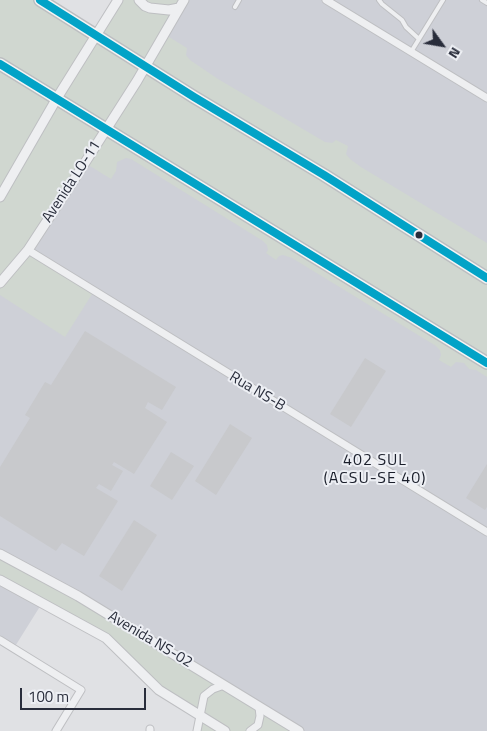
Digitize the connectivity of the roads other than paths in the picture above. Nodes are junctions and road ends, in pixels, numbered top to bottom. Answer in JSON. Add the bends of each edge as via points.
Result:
{"nodes":[{"id":1,"x":40,"y":0,"type":"edge"},
{"id":2,"x":118,"y":0,"type":"edge"},
{"id":3,"x":139,"y":0,"type":"edge"},
{"id":4,"x":239,"y":0,"type":"edge"},
{"id":5,"x":326,"y":0,"type":"edge"},
{"id":6,"x":380,"y":0,"type":"edge"},
{"id":7,"x":442,"y":0,"type":"edge"},
{"id":8,"x":482,"y":0,"type":"edge"},
{"id":9,"x":487,"y":3,"type":"edge"},
{"id":10,"x":181,"y":4,"type":"edge"},
{"id":11,"x":234,"y":7,"type":"dead end"},
{"id":12,"x":96,"y":34,"type":"junction"},
{"id":13,"x":419,"y":39,"type":"junction"},
{"id":14,"x":411,"y":52,"type":"junction"},
{"id":15,"x":0,"y":64,"type":"edge"},
{"id":16,"x":146,"y":66,"type":"junction"},
{"id":17,"x":57,"y":98,"type":"junction"},
{"id":18,"x":487,"y":98,"type":"edge"},
{"id":19,"x":107,"y":128,"type":"junction"},
{"id":20,"x":0,"y":197,"type":"edge"},
{"id":21,"x":28,"y":250,"type":"junction"},
{"id":22,"x":487,"y":278,"type":"edge"},
{"id":23,"x":0,"y":283,"type":"edge"},
{"id":24,"x":487,"y":363,"type":"edge"},
{"id":25,"x":487,"y":532,"type":"edge"},
{"id":26,"x":0,"y":554,"type":"edge"},
{"id":27,"x":0,"y":580,"type":"edge"},
{"id":28,"x":0,"y":640,"type":"edge"},
{"id":29,"x":224,"y":685,"type":"junction"},
{"id":30,"x":259,"y":707,"type":"junction"},
{"id":31,"x":200,"y":715,"type":"junction"},
{"id":32,"x":56,"y":731,"type":"edge"},
{"id":33,"x":197,"y":731,"type":"edge"},
{"id":34,"x":225,"y":731,"type":"edge"},
{"id":35,"x":250,"y":731,"type":"edge"},
{"id":36,"x":299,"y":731,"type":"edge"}],
"edges":[{"from":1,"to":12,"type":"main road"},
{"from":2,"to":12,"type":"street"},
{"from":3,"to":10,"type":"street","via":[[150,8],[168,10]]},
{"from":4,"to":11,"type":"lane"},
{"from":5,"to":14,"type":"street"},
{"from":6,"to":13,"type":"lane"},
{"from":7,"to":13,"type":"lane"},
{"from":8,"to":9,"type":"lane"},
{"from":10,"to":16,"type":"street","name":"Avenida LO-11"},
{"from":12,"to":16,"type":"main road"},
{"from":12,"to":17,"type":"street"},
{"from":13,"to":14,"type":"lane"},
{"from":14,"to":18,"type":"street"},
{"from":15,"to":17,"type":"main road"},
{"from":16,"to":19,"type":"street","name":"Avenida LO-11"},
{"from":16,"to":22,"type":"main road"},
{"from":17,"to":19,"type":"main road"},
{"from":17,"to":20,"type":"street"},
{"from":19,"to":21,"type":"street","name":"Avenida LO-11"},
{"from":19,"to":24,"type":"main road"},
{"from":21,"to":23,"type":"street","name":"Avenida LO-11"},
{"from":21,"to":25,"type":"street","name":"Rua NS-B"},
{"from":26,"to":29,"type":"street","name":"Avenida NS-02","via":[[78,596]]},
{"from":27,"to":31,"type":"street","name":"Avenida NS-02","via":[[106,638],[159,690]]},
{"from":28,"to":32,"type":"street","via":[[81,690]]},
{"from":29,"to":30,"type":"street","name":"Avenida NS-02"},
{"from":29,"to":31,"type":"street","via":[[204,696]]},
{"from":30,"to":35,"type":"street","via":[[258,725]]},
{"from":30,"to":36,"type":"street","name":"Avenida NS-02"},
{"from":31,"to":33,"type":"street"},
{"from":31,"to":34,"type":"street","name":"Avenida NS-02"}]}
